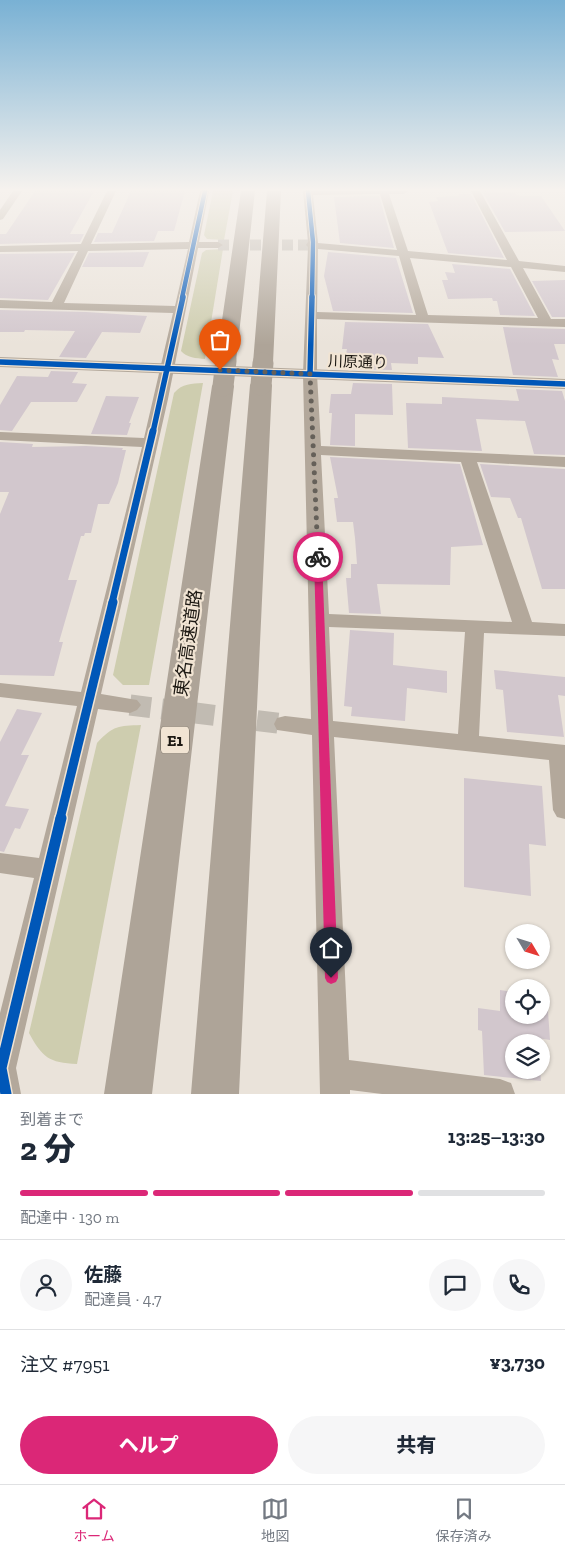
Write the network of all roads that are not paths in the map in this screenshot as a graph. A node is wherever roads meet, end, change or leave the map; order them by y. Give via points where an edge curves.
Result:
1 (87, 242) edge
2 (194, 242) edge
3 (241, 242) edge
4 (271, 242) edge
5 (313, 242) edge
6 (399, 242) edge
7 (504, 242) edge
8 (193, 245) junction
9 (218, 245) tunnel mouth
10 (311, 245) junction
11 (85, 247) junction
12 (0, 249) edge
13 (402, 254) junction
14 (516, 264) junction
15 (565, 269) edge
16 (0, 304) edge
17 (56, 306) junction
18 (178, 310) junction
19 (312, 314) junction
20 (423, 318) junction
21 (547, 323) junction
22 (565, 323) edge
23 (0, 362) edge
24 (166, 368) junction
25 (310, 374) junction
26 (565, 384) edge
27 (0, 436) edge
28 (150, 444) junction
29 (312, 450) junction
30 (467, 456) junction
31 (565, 462) edge
32 (320, 620) junction
33 (475, 626) junction
34 (524, 628) junction
35 (565, 630) edge
36 (0, 690) edge
37 (88, 700) junction
38 (130, 705) tunnel mouth
39 (285, 724) tunnel mouth
40 (323, 728) junction
41 (468, 743) junction
42 (562, 753) edge
43 (565, 810) edge
44 (0, 863) edge
45 (48, 870) junction
46 (2, 1077) edge
47 (335, 1083) edge
48 (128, 1094) edge
49 (215, 1094) edge
50 (500, 1094) edge

1 - 11 street
2 - 8 street
3 - 48 highway, 東名高速道路 / E1
4 - 49 highway
5 - 10 street
6 - 13 street
7 - 14 street
8 - 9 street
8 - 11 street
8 - 18 street
10 - 13 street
10 - 19 street
11 - 12 street
11 - 17 street
13 - 14 street
13 - 20 street
14 - 15 street
14 - 21 street
16 - 17 street
17 - 18 street
18 - 24 street
19 - 20 street
19 - 25 street
20 - 21 street
21 - 22 street
23 - 24 street, 川原通り
24 - 25 street, 川原通り
24 - 28 street
25 - 26 street, 川原通り
25 - 29 street
27 - 28 street
28 - 37 street
29 - 30 street
29 - 32 street
30 - 31 street
30 - 34 street
32 - 33 street
32 - 40 street
33 - 34 street
33 - 41 street
34 - 35 street
36 - 37 street
37 - 38 street
37 - 45 street
39 - 40 street
40 - 41 street
40 - 47 street
41 - 42 street
42 - 43 street
44 - 45 street
45 - 46 street
47 - 50 street

